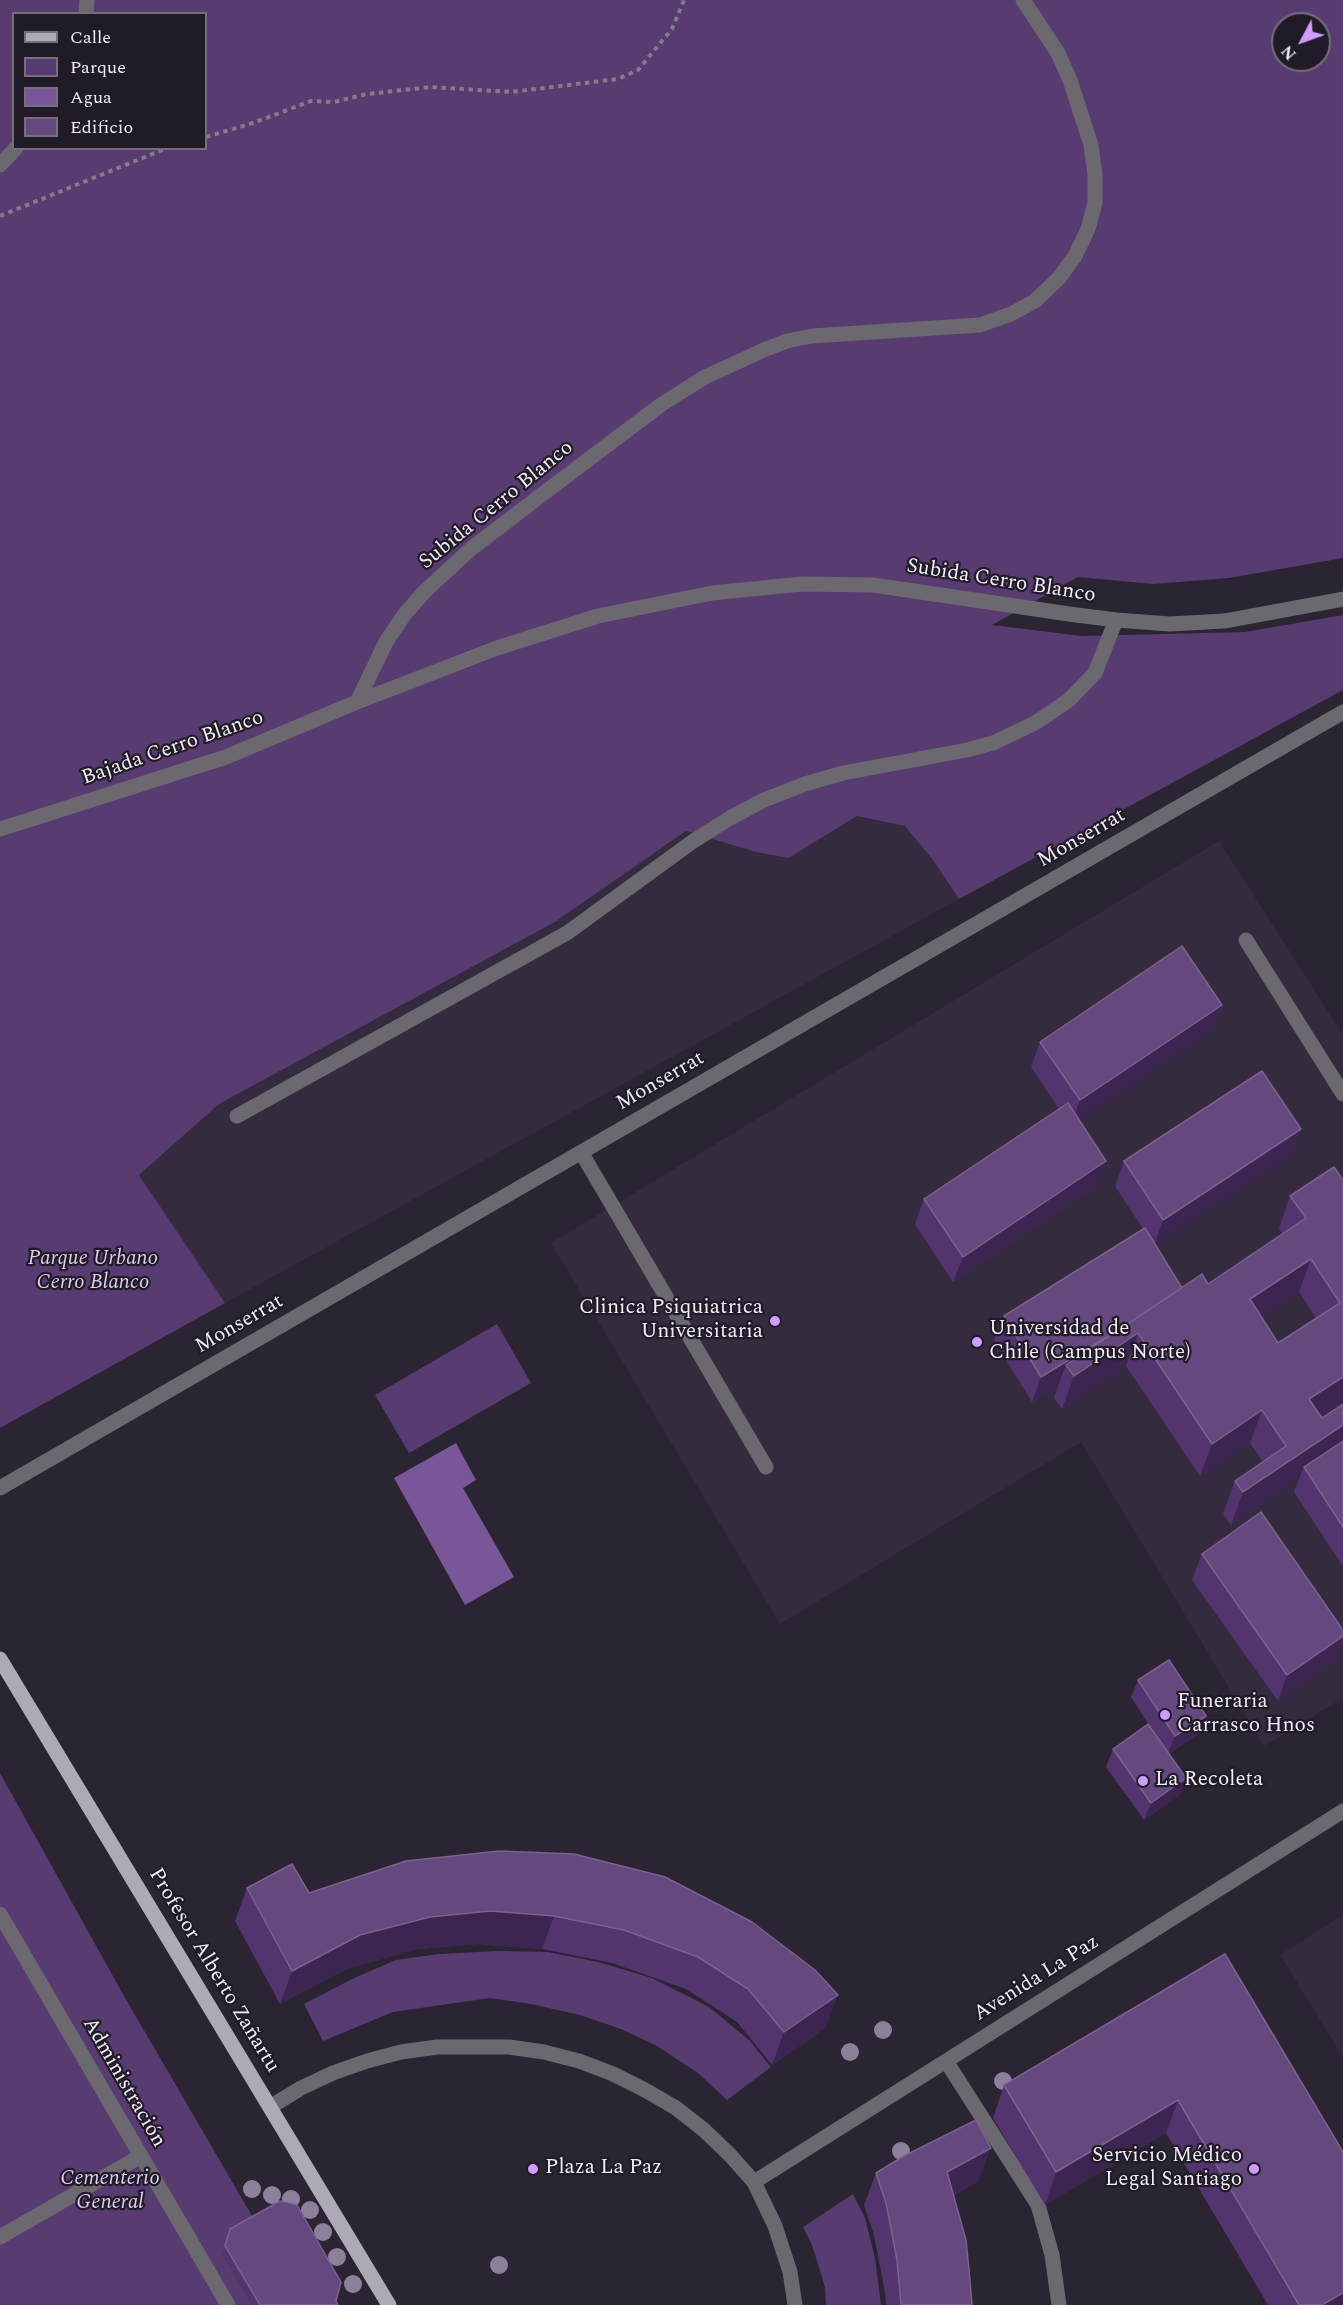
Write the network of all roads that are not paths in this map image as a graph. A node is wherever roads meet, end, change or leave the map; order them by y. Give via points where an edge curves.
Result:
1 (1023, 0) edge
2 (14, 150) edge
3 (0, 165) edge
4 (1343, 599) edge
5 (1116, 620) junction
6 (357, 702) junction
7 (1343, 712) edge
8 (0, 829) edge
9 (1246, 940) dead end
10 (1343, 1094) edge
11 (237, 1116) dead end
12 (581, 1152) junction
13 (766, 1467) dead end
14 (0, 1488) edge
15 (0, 1659) edge
16 (1343, 1811) edge
17 (0, 1914) edge
18 (946, 2061) junction
19 (270, 2107) junction
20 (141, 2156) junction
21 (754, 2182) junction
22 (0, 2237) edge
23 (228, 2305) edge
24 (389, 2305) edge
25 (795, 2305) edge
26 (1059, 2305) edge

1 - 6 street, Subida Cerro Blanco via 1058,53 1082,112 1095,174 1095,203 1088,229 1059,278 1035,301 980,325 812,336 777,345 705,377 662,404 472,548 425,591 386,642
2 - 3 street
4 - 5 street, Subida Cerro Blanco via 1224,621 1170,624
5 - 6 street, Subida Cerro Blanco via 873,585 802,584 739,589 598,616 497,648
5 - 11 street via 1095,673 1070,700 1035,723 993,743 843,773 764,800 693,842 567,933
6 - 8 street, Bajada Cerro Blanco via 226,757
7 - 12 street, Monserrat
9 - 10 street
12 - 13 street
12 - 14 street, Monserrat
15 - 19 main road, Profesor Alberto Zañartu
16 - 18 street, Avenida La Paz
17 - 20 street, Administración
18 - 21 street, Avenida La Paz
18 - 26 street via 1038,2205 1052,2255
19 - 21 street via 333,2073 401,2052 473,2045 532,2050 613,2074 676,2108 704,2130
19 - 24 main road, Profesor Alberto Zañartu
20 - 22 street
20 - 23 street, Administración
21 - 25 street via 775,2226 790,2272

